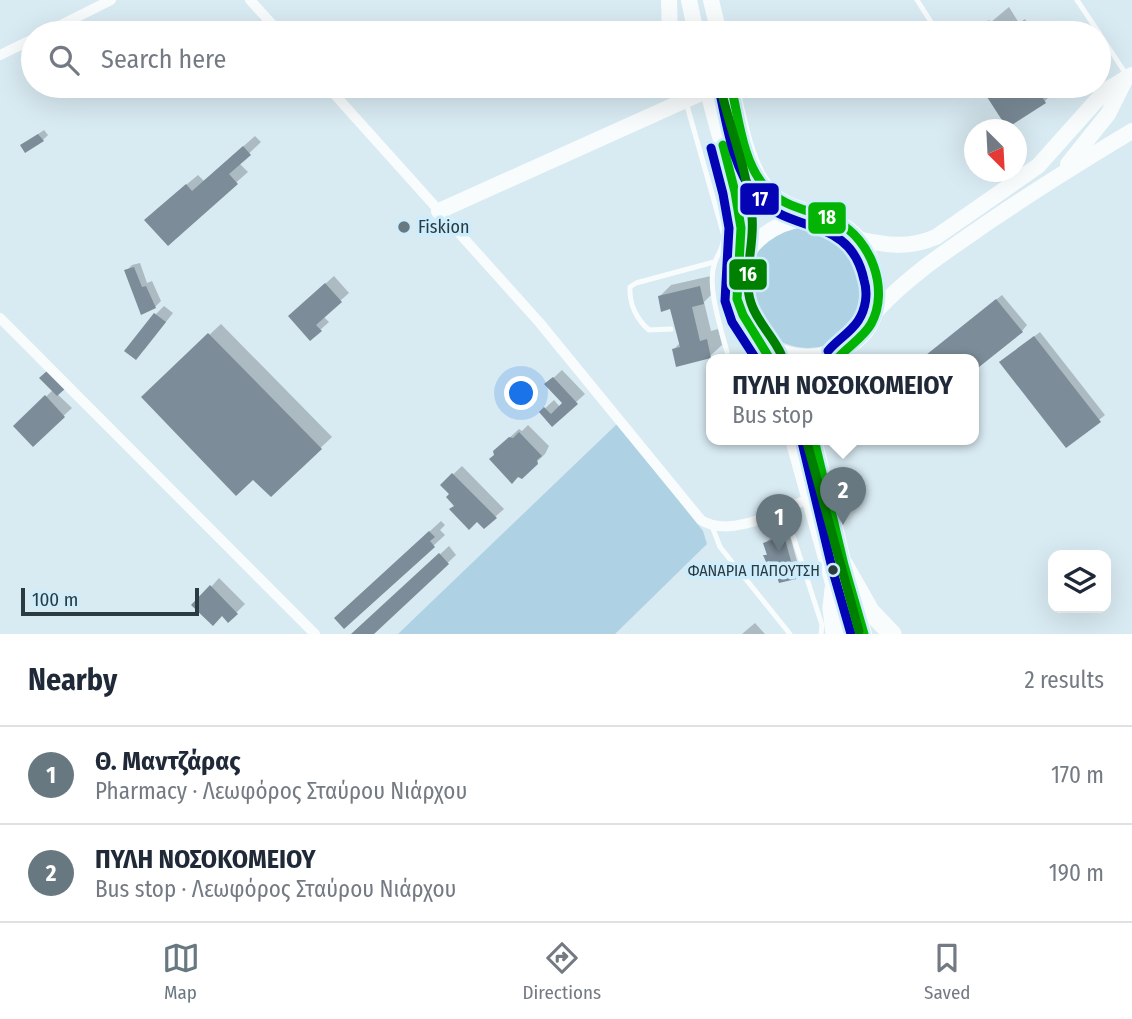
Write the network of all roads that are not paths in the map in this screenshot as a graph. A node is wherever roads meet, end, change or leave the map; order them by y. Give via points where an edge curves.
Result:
1 (111, 0) edge
2 (250, 0) edge
3 (669, 0) edge
4 (690, 0) edge
5 (711, 0) edge
6 (917, 0) edge
7 (1077, 0) edge
8 (69, 21) edge
9 (269, 21) edge
10 (670, 21) edge
11 (694, 21) edge
12 (716, 21) edge
13 (930, 21) edge
14 (1091, 21) edge
15 (21, 45) edge
16 (1111, 51) edge
17 (0, 55) edge
18 (1130, 79) edge
19 (1111, 88) edge
20 (338, 98) edge
21 (671, 98) edge
22 (685, 98) edge
23 (710, 98) edge
24 (734, 98) edge
25 (1098, 98) edge
26 (1132, 131) edge
27 (1061, 173) junction
28 (439, 211) junction
29 (824, 218) junction
30 (857, 239) junction
31 (715, 262) junction
32 (739, 262) junction
33 (876, 311) junction
34 (0, 318) edge
35 (671, 329) dead end
36 (767, 351) edge
37 (727, 352) dead end
38 (784, 354) edge
39 (841, 354) edge
40 (794, 445) edge
41 (815, 445) edge
42 (808, 499) junction
43 (784, 508) junction
44 (712, 525) junction
45 (845, 565) junction
46 (834, 589) junction
47 (315, 634) edge
48 (790, 634) edge
49 (821, 634) edge
50 (835, 634) edge
51 (847, 634) edge
52 (864, 634) edge
53 (892, 634) edge

1 - 8 street
2 - 9 street
3 - 10 main road
4 - 11 main road
5 - 12 main road
6 - 13 lane
7 - 14 lane
15 - 17 street
16 - 18 lane
18 - 19 main road
18 - 27 main road
20 - 28 street
21 - 28 main road
22 - 31 lane via 724,236
23 - 32 main road via 737,198
24 - 29 main road via 749,155 762,183 789,206
25 - 30 main road via 1038,166 936,237 901,246
26 - 27 main road
27 - 33 main road via 924,265
28 - 44 street via 563,349 691,509
29 - 30 main road via 839,223
29 - 32 main road via 773,227
30 - 33 main road via 873,264
31 - 35 lane via 630,287 639,322 649,330
31 - 37 lane via 712,288
32 - 36 main road via 739,306
33 - 39 main road via 870,326
34 - 47 street
36 - 38 main road
40 - 42 main road
41 - 45 main road
42 - 43 street
42 - 46 main road
43 - 44 street via 736,526
43 - 49 lane
44 - 48 lane via 720,547
45 - 52 main road
45 - 53 highway via 870,611
46 - 50 highway
46 - 51 main road

